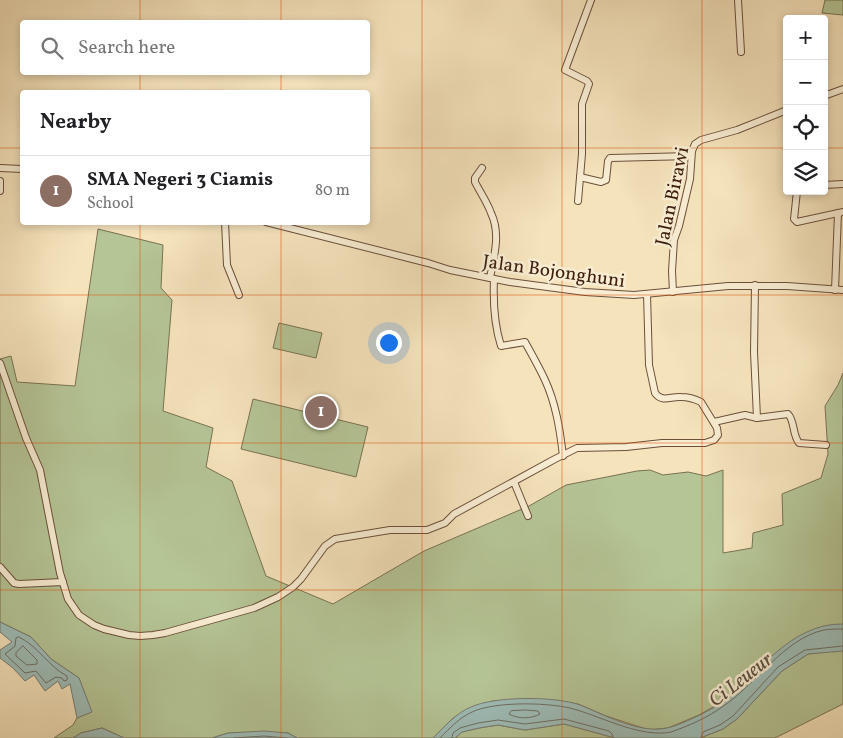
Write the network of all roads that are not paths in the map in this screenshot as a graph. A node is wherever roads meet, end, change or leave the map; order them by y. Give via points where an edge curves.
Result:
1 (591, 0) edge
2 (738, 0) edge
3 (741, 52) dead end
4 (843, 89) edge
5 (828, 95) edge
6 (783, 112) edge
7 (691, 156) junction
8 (0, 168) edge
9 (482, 168) dead end
10 (20, 169) edge
11 (580, 178) junction
12 (0, 180) edge
13 (843, 184) edge
14 (828, 185) edge
15 (0, 191) edge
16 (797, 195) edge
17 (578, 201) dead end
18 (840, 213) edge
19 (225, 225) edge
20 (278, 225) edge
21 (492, 278) junction
22 (755, 286) junction
23 (835, 290) junction
24 (843, 290) edge
25 (672, 292) junction
26 (647, 294) junction
27 (239, 295) dead end
28 (0, 363) edge
29 (757, 418) junction
30 (714, 422) junction
31 (826, 445) dead end
32 (563, 456) junction
33 (514, 482) junction
34 (528, 516) dead end
35 (0, 567) edge
36 (63, 582) junction

1 - 11 street via 565,70 589,84 582,104
2 - 3 street
4 - 5 street
6 - 7 street, Jalan Birawi via 737,130 700,140
7 - 11 street via 610,158 606,180
7 - 25 street, Jalan Birawi via 690,179 674,240
8 - 10 street
9 - 21 street via 475,182 496,228
11 - 17 street
12 - 15 street
13 - 14 street
16 - 18 street via 796,222
18 - 23 street
19 - 27 street via 227,266
20 - 21 street, Jalan Bojonghuni
21 - 26 street, Jalan Bojonghuni via 564,290
21 - 32 street via 496,331 501,346 525,342 553,405
22 - 23 street, Jalan Bojonghuni
22 - 25 street, Jalan Bojonghuni
22 - 29 street
23 - 24 street, Jalan Bojonghuni
25 - 26 street, Jalan Bojonghuni
26 - 30 street via 649,365 655,393 664,399 682,397 701,402
28 - 36 street via 40,470
29 - 30 street via 745,415
29 - 31 street via 788,414 799,443
30 - 32 street via 717,437 705,443 577,448
32 - 33 street
33 - 34 street
33 - 36 street via 428,530 390,530 335,539 325,546 301,579 278,597 254,608 165,633 129,635 94,625 73,608
35 - 36 street via 14,583

